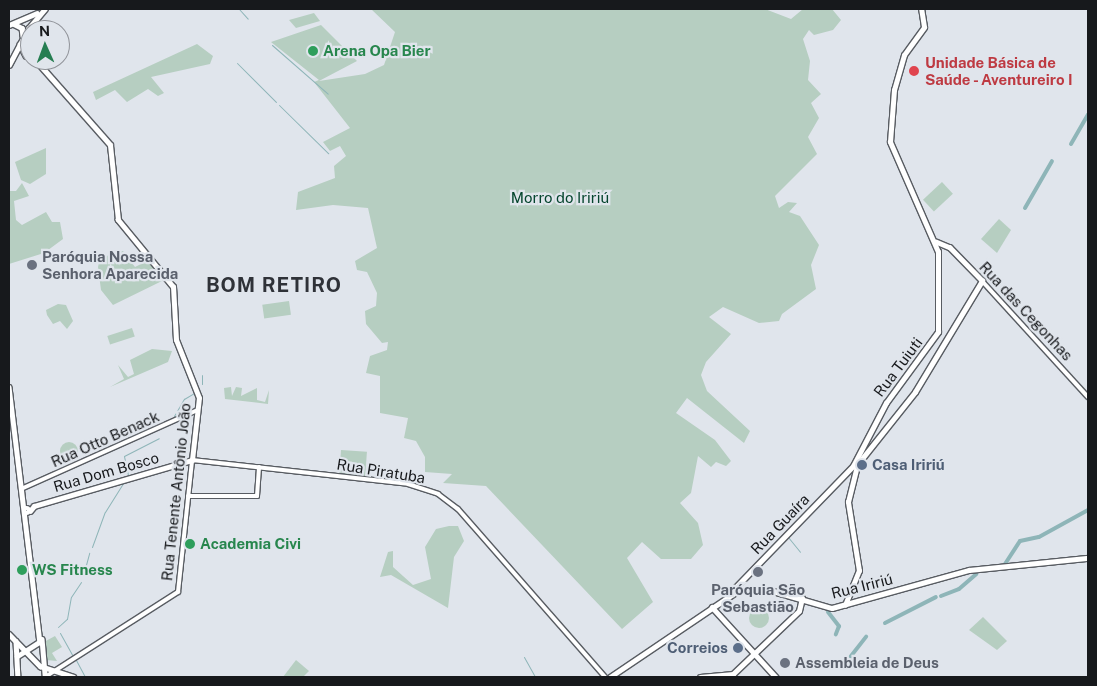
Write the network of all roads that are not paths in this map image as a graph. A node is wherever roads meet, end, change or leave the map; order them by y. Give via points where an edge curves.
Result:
1 (45, 9) edge
2 (921, 9) edge
3 (40, 10) edge
4 (36, 20) edge
5 (11, 24) edge
6 (20, 42) edge
7 (16, 51) junction
8 (20, 53) edge
9 (9, 65) edge
10 (45, 70) edge
11 (935, 241) junction
12 (944, 246) junction
13 (938, 252) junction
14 (982, 281) junction
15 (932, 345) junction
16 (928, 351) junction
17 (939, 353) junction
18 (9, 387) edge
19 (1088, 397) edge
20 (198, 410) junction
21 (864, 445) junction
22 (869, 450) junction
23 (192, 460) junction
24 (260, 467) junction
25 (848, 471) junction
26 (854, 474) junction
27 (21, 489) junction
28 (188, 496) junction
29 (27, 512) junction
30 (1088, 558) edge
31 (730, 593) junction
32 (850, 596) junction
33 (802, 598) junction
34 (853, 603) junction
35 (845, 605) junction
36 (819, 606) junction
37 (712, 607) junction
38 (799, 611) junction
39 (9, 634) edge
40 (16, 641) junction
41 (39, 643) junction
42 (41, 648) junction
43 (25, 652) junction
44 (755, 654) junction
45 (17, 657) junction
46 (62, 665) junction
47 (44, 668) junction
48 (54, 670) junction
49 (61, 672) junction
50 (18, 677) edge
51 (45, 677) edge
52 (73, 677) edge
53 (605, 677) edge
54 (610, 677) edge
55 (700, 677) edge
56 (776, 677) edge

1 - 4 main road
2 - 11 main road, Rua Tuiuti via 924,27 904,55 896,82 890,142
3 - 5 main road
6 - 7 main road
7 - 8 main road
7 - 9 main road
10 - 20 main road, Rua Tenente Antônio João via 110,145 118,220 173,288 175,334 199,392
11 - 12 main road
11 - 13 main road, Rua Tuiuti
12 - 13 main road
12 - 14 main road, Rua das Cegonhas
13 - 15 main road, Rua Tuiuti via 941,318
14 - 17 main road
14 - 19 main road, Rua das Cegonhas
15 - 16 main road, Rua Tuiuti
15 - 17 main road
16 - 17 main road
16 - 21 main road, Rua Tuiuti via 886,404
17 - 22 main road
18 - 27 main road
20 - 23 main road, Rua Tenente Antônio João
20 - 27 main road, Rua Otto Benack
21 - 22 main road
21 - 25 main road, Rua Tuiuti
22 - 26 main road
23 - 24 main road, Rua Piratuba
23 - 28 main road, Rua Tenente Antônio João
23 - 29 main road, Rua Dom Bosco via 34,506
24 - 28 main road via 257,496
24 - 53 main road, Rua Piratuba via 408,484 442,496
25 - 26 main road
25 - 31 main road, Rua Guaíra
26 - 32 main road via 848,502 859,568
27 - 29 main road
28 - 46 main road, Rua Tenente Antônio João via 178,592
29 - 41 main road
29 - 42 main road
30 - 34 main road, Rua Iririú via 969,570
31 - 33 main road, Rua Iririú via 758,588
31 - 37 main road, Rua Iririú
32 - 34 main road
32 - 35 main road
33 - 36 main road, Rua Iririú
33 - 38 main road
34 - 35 main road, Rua Iririú
35 - 36 main road, Rua Iririú
36 - 38 main road
37 - 44 main road
37 - 54 main road, Rua Iririú
38 - 44 main road
39 - 40 main road
40 - 43 main road
40 - 45 main road
41 - 42 main road
41 - 43 main road
42 - 47 main road
43 - 45 main road
43 - 47 main road
44 - 55 main road via 732,676
44 - 56 main road
45 - 50 main road
46 - 48 main road
46 - 49 main road
47 - 48 main road
47 - 51 main road
48 - 49 main road
48 - 51 main road
49 - 52 main road

